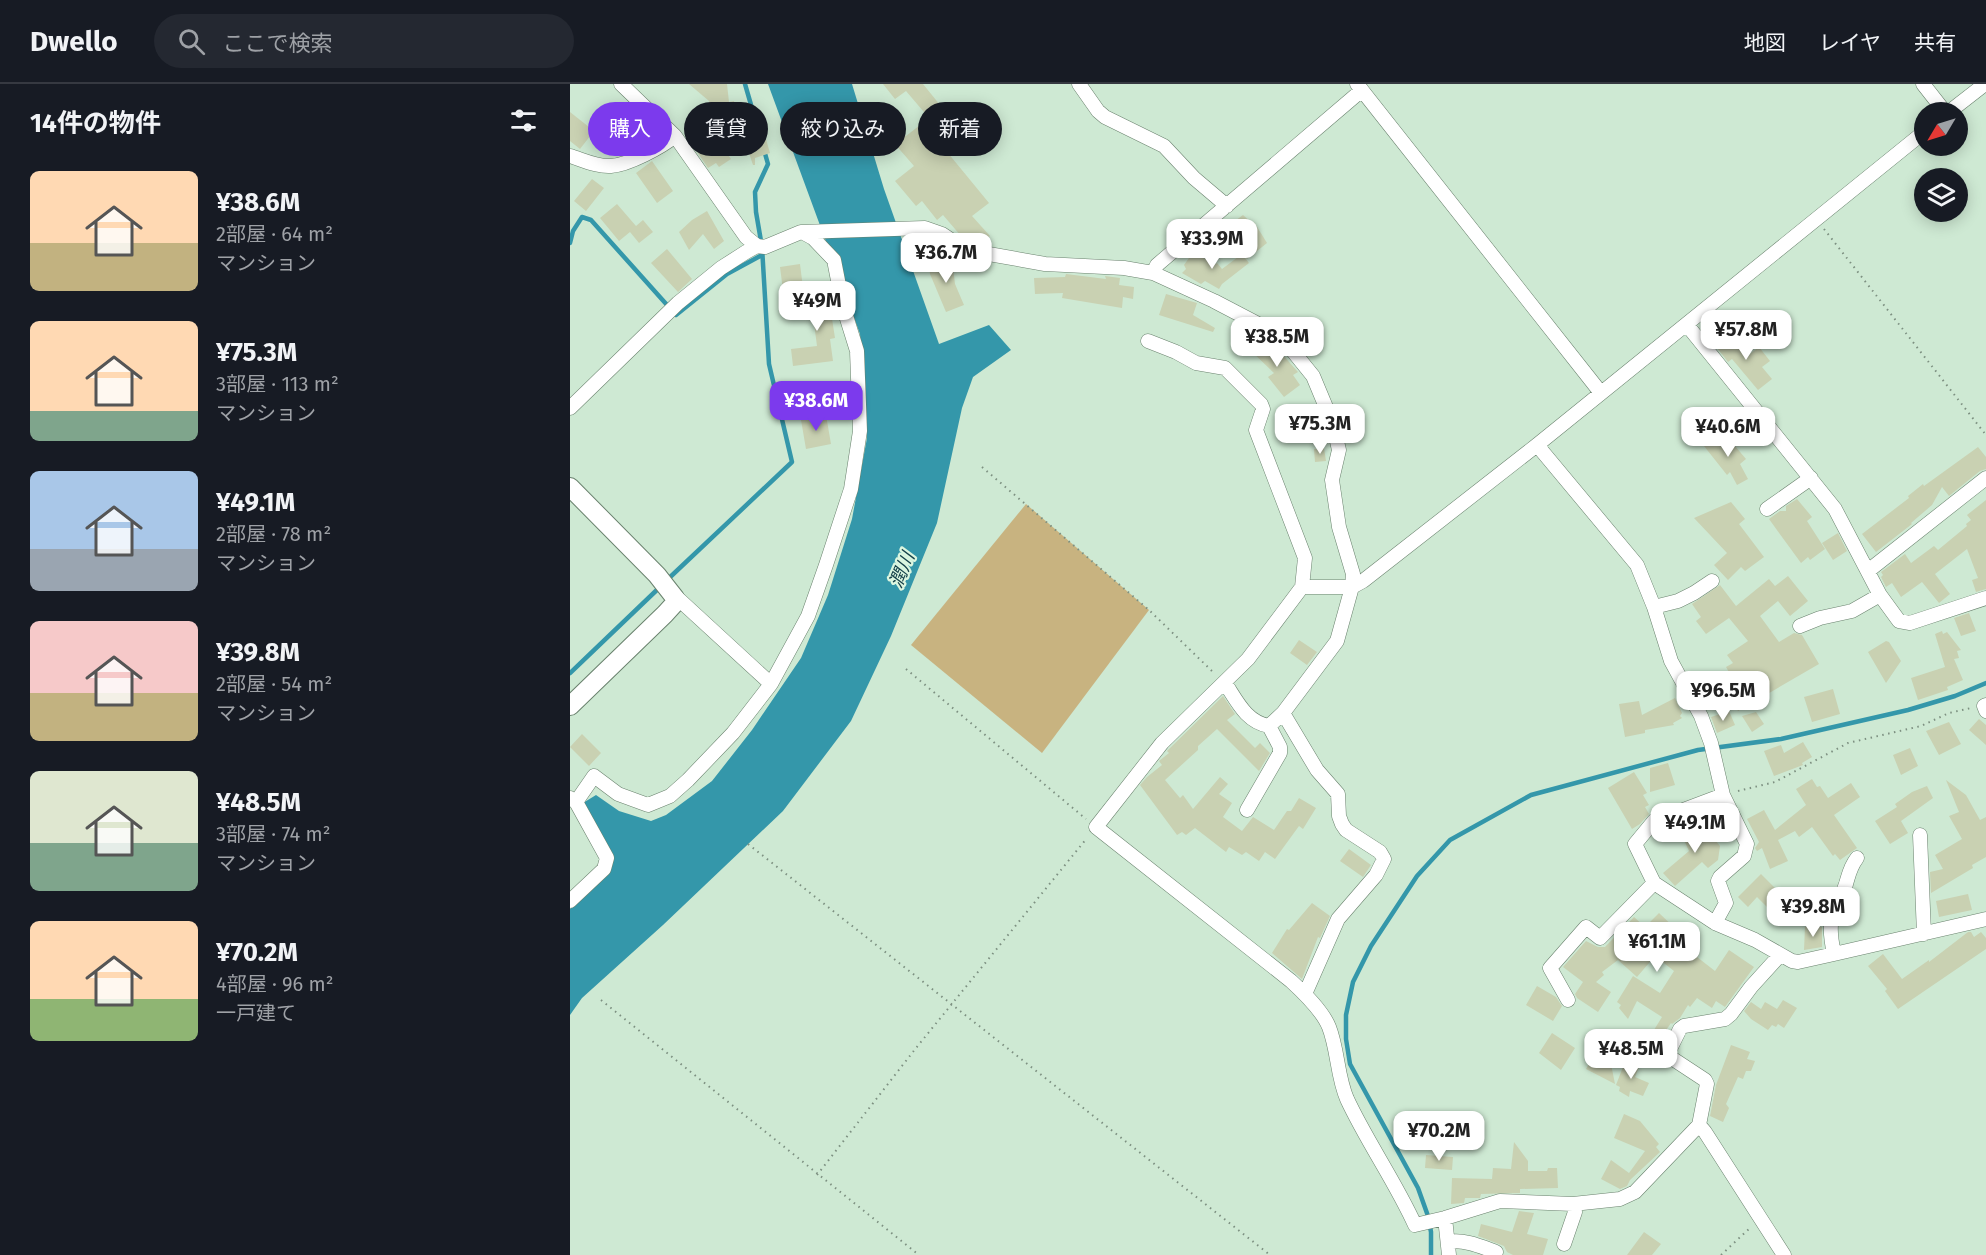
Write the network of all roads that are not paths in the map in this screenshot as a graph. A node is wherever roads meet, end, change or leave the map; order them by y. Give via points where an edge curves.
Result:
1 (621, 84) edge
2 (1079, 84) edge
3 (1923, 84) edge
4 (1359, 87) edge
5 (1984, 89) edge
6 (1938, 102) edge
7 (1963, 102) edge
8 (675, 136) junction
9 (1914, 140) edge
10 (570, 156) edge
11 (1227, 206) junction
12 (801, 232) junction
13 (757, 246) junction
14 (1153, 273) junction
15 (1687, 325) junction
16 (1148, 341) dead end
17 (1601, 393) junction
18 (570, 408) edge
19 (1537, 445) junction
20 (1811, 477) junction
21 (1986, 478) edge
22 (570, 487) edge
23 (1767, 509) dead end
24 (1868, 571) junction
25 (1712, 580) dead end
26 (1302, 587) junction
27 (1352, 587) junction
28 (671, 592) junction
29 (1880, 595) junction
30 (1986, 598) edge
31 (1654, 607) junction
32 (1800, 626) dead end
33 (1225, 683) junction
34 (771, 684) junction
35 (570, 706) edge
36 (1283, 713) junction
37 (1269, 726) junction
38 (1723, 795) junction
39 (573, 800) edge
40 (1247, 810) dead end
41 (1920, 835) dead end
42 (1857, 858) dead end
43 (1654, 884) junction
44 (570, 901) edge
45 (1986, 919) edge
46 (1715, 923) junction
47 (1924, 934) junction
48 (1834, 954) junction
49 (1780, 955) junction
50 (1305, 994) junction
51 (1568, 1000) dead end
52 (1642, 1046) dead end
53 (1667, 1055) junction
54 (1699, 1125) junction
55 (1573, 1204) junction
56 (1442, 1219) junction
57 (1564, 1244) dead end
58 (1449, 1248) edge
59 (1496, 1252) dead end
60 (1784, 1255) edge

1 - 8 street
2 - 11 street via 1105,117 1164,146
3 - 6 street
4 - 11 street
4 - 17 street
5 - 7 street
8 - 10 street via 632,160 611,166
8 - 13 street via 746,237
9 - 15 street
11 - 14 street via 1157,265
12 - 13 street via 765,247
12 - 14 street via 926,228 966,250 1046,264
12 - 34 street via 813,238 834,260 857,351 860,431 851,489 826,565 808,616
13 - 18 street via 721,268 678,303
14 - 27 street via 1258,324 1292,350 1313,376 1339,450 1332,480 1339,527 1353,574
15 - 17 street
15 - 20 street
16 - 26 street via 1196,363 1225,368 1262,404 1256,430 1305,558
17 - 19 street
19 - 27 street
19 - 31 street via 1637,564
20 - 23 street
20 - 24 street via 1835,509
21 - 24 street
22 - 28 street
24 - 29 street
25 - 31 street via 1678,601
26 - 27 street
26 - 33 street via 1263,641
27 - 36 street via 1337,641
28 - 34 street
28 - 35 street via 675,598 671,608
29 - 30 street via 1904,623
29 - 32 street via 1852,611
31 - 38 street via 1671,661 1711,743
33 - 37 street via 1243,711
33 - 50 street via 1162,743 1096,827
34 - 39 street via 733,734 670,796 648,805 618,794 594,776
36 - 37 street
36 - 50 street via 1317,770 1338,794 1339,816 1346,830 1380,852 1384,860 1338,919
37 - 40 street via 1280,753
38 - 43 street via 1654,821 1635,844
38 - 46 street via 1747,850 1718,881 1726,903
39 - 44 street via 607,858 604,869
41 - 47 street
42 - 48 street via 1830,921
43 - 46 street
43 - 51 street via 1600,938 1586,927 1550,968
45 - 47 street
46 - 49 street
47 - 48 street
48 - 49 street via 1798,962
49 - 53 street via 1731,1014 1725,1019 1684,1026
50 - 56 street via 1329,1027 1347,1098 1415,1225
52 - 53 street
53 - 54 street via 1707,1084
54 - 55 street via 1635,1192 1620,1199
54 - 60 street
55 - 56 street via 1500,1201
55 - 57 street via 1573,1220
56 - 58 street
58 - 59 street via 1455,1241

